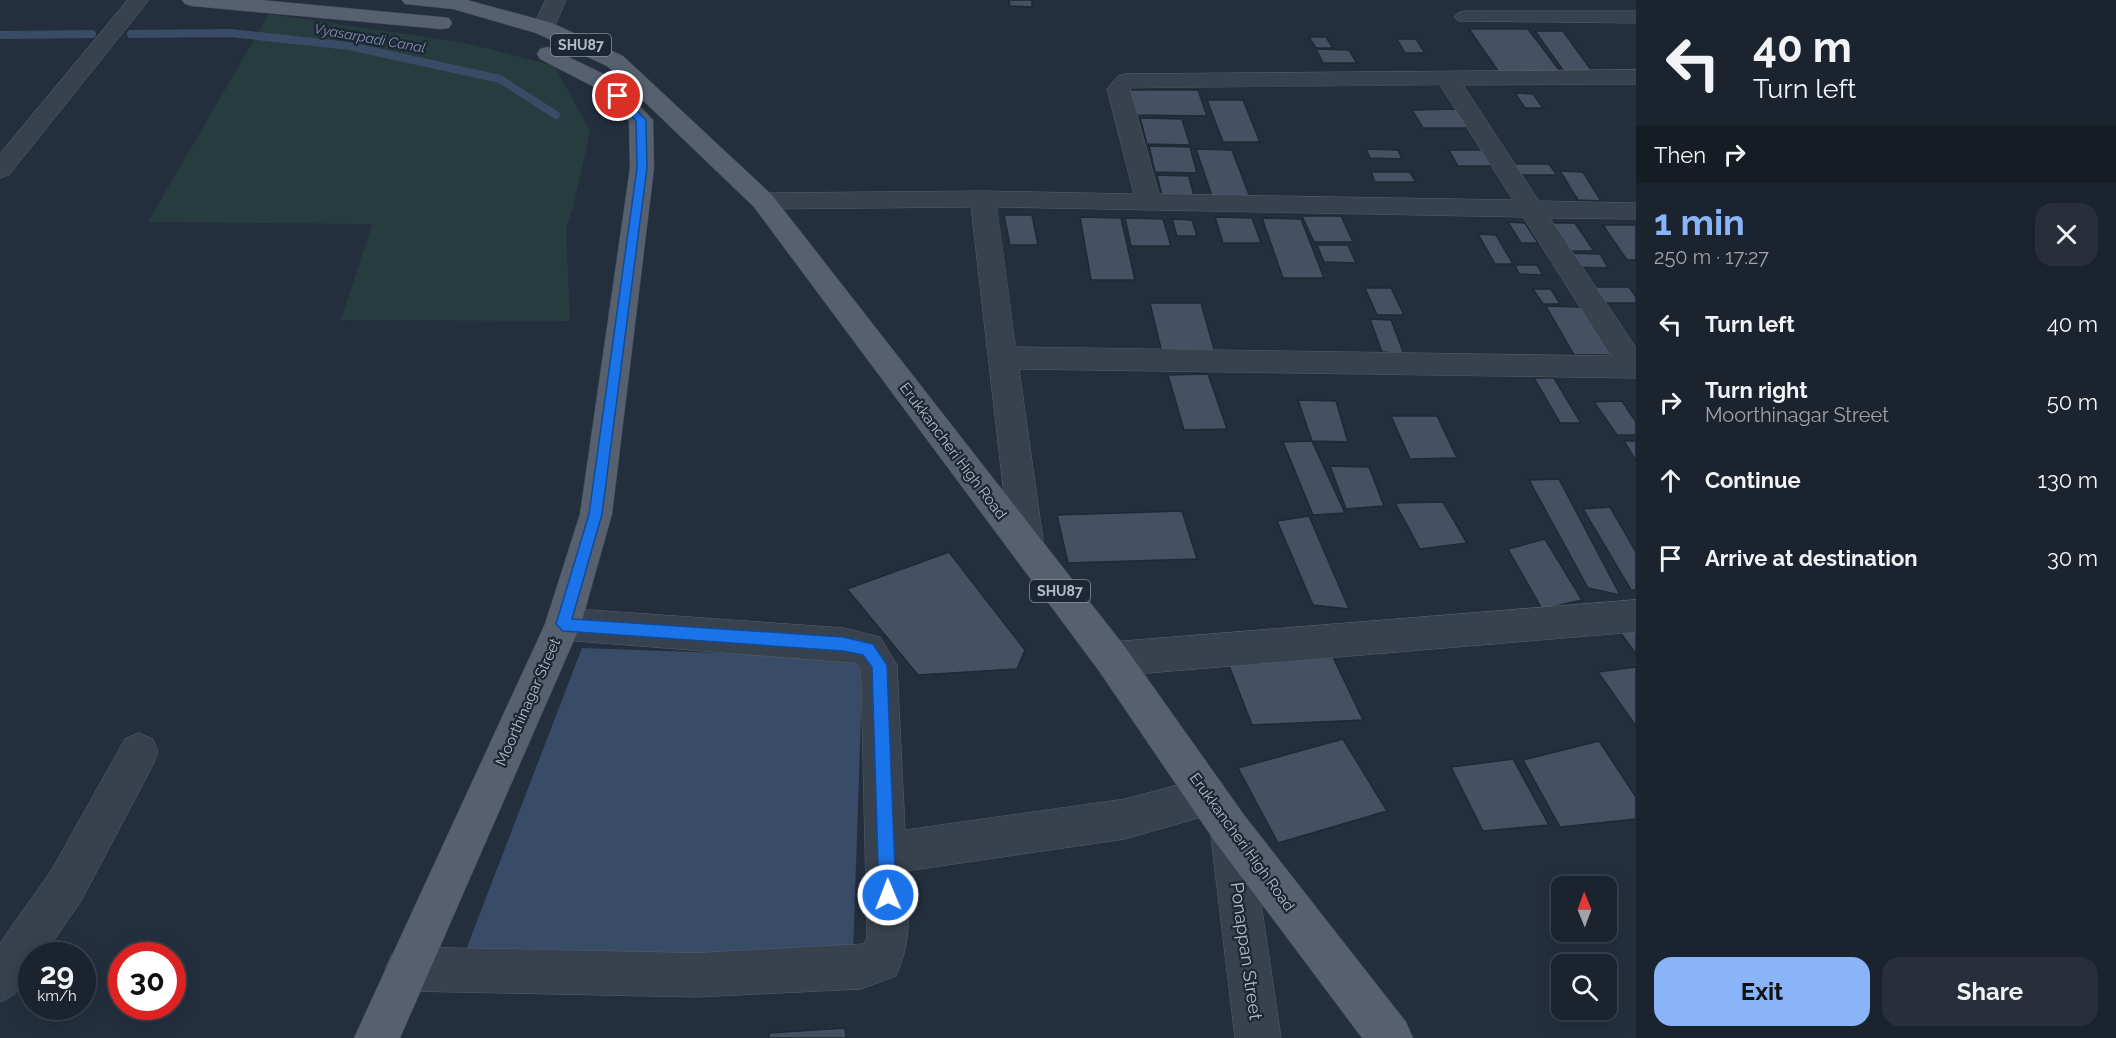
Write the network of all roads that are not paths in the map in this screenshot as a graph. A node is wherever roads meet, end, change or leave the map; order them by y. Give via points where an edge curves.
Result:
1 (139, 0) edge
2 (192, 0) edge
3 (412, 0) edge
4 (555, 0) edge
5 (455, 2) edge
6 (1465, 17) dead end
7 (1636, 17) edge
8 (544, 28) junction
9 (508, 40) dead end
10 (529, 47) dead end
11 (1636, 77) edge
12 (1447, 78) junction
13 (0, 170) edge
14 (983, 199) junction
15 (763, 201) junction
16 (1149, 203) junction
17 (1530, 209) junction
18 (1636, 211) edge
19 (1004, 358) junction
20 (1634, 367) edge
21 (1027, 547) junction
22 (1636, 616) edge
23 (563, 624) junction
24 (1112, 659) junction
25 (139, 752) dead end
26 (1219, 813) junction
27 (887, 853) junction
28 (407, 969) junction
29 (0, 980) edge
30 (377, 1038) edge
31 (1258, 1038) edge
32 (1390, 1038) edge

1 - 13 street
2 - 9 main road via 432,21
3 - 5 main road, Erukkancheri High Road / SHU87
4 - 8 street
5 - 8 main road, Erukkancheri High Road / SHU87
6 - 7 street
8 - 15 main road, Erukkancheri High Road / SHU87 via 615,61
10 - 23 main road, Moorthinagar Street / SHU87 via 561,58 606,84 641,120 642,168 596,514
11 - 12 street
12 - 16 street via 1126,81 1118,89
12 - 17 street
14 - 15 street
14 - 16 street
14 - 19 street
15 - 21 main road, Erukkancheri High Road / SHU87
16 - 17 street
17 - 18 street
17 - 20 street
19 - 20 street
19 - 21 street
21 - 24 main road, Erukkancheri High Road / SHU87
22 - 24 street
23 - 27 street via 843,644 867,649 879,665
23 - 28 main road, Moorthinagar Street / SHU87
24 - 26 main road, Erukkancheri High Road / SHU87
25 - 29 street via 66,886
26 - 27 street via 1125,819
26 - 31 street, Ponappan Street
26 - 32 main road, Erukkancheri High Road / SHU87
27 - 28 street via 888,937 881,961 861,967 696,975
28 - 30 main road, Moorthinagar Street / SHU87

